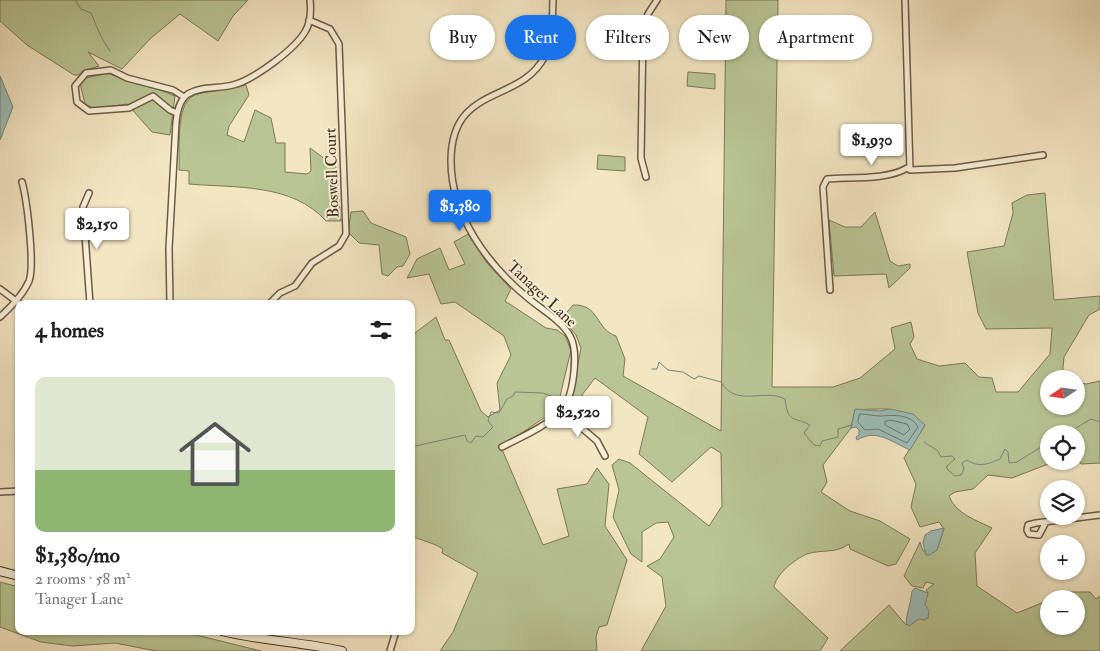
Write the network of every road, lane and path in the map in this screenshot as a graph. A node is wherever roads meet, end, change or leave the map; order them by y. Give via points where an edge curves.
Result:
1 (310, 0) edge
2 (553, 0) edge
3 (657, 0) edge
4 (905, 0) edge
5 (309, 20) junction
6 (184, 97) junction
7 (177, 113) junction
8 (1043, 155) dead end
9 (910, 170) junction
10 (646, 177) dead end
11 (22, 182) dead end
12 (90, 193) dead end
13 (0, 289) edge
14 (830, 290) dead end
15 (15, 300) edge
16 (19, 300) edge
17 (90, 300) edge
18 (170, 300) edge
19 (273, 300) edge
20 (15, 305) edge
21 (0, 318) edge
22 (562, 411) junction
23 (502, 448) dead end
24 (606, 456) dead end
25 (15, 491) edge
26 (0, 492) edge
27 (1100, 515) edge
28 (1085, 517) edge
29 (0, 571) edge
30 (15, 575) edge
31 (241, 635) edge
32 (395, 635) edge
33 (342, 651) edge
34 (390, 651) edge

1 - 5 street
2 - 22 street, Tanager Lane via 552,36 545,57 527,78 489,95 471,108 456,130 451,162 460,204 483,252 516,288 571,337 575,361
3 - 10 street via 643,31 640,158
4 - 9 street
5 - 6 street via 306,30 293,46 247,79 225,87 196,90
5 - 19 street, Boswell Court via 330,29 339,44 346,234 339,246 312,263 295,286
6 - 7 street
6 - 7 street via 173,90 127,78 111,70 86,73 75,86 77,102 89,112 129,108 152,96
7 - 18 street via 169,248
8 - 9 street via 955,168
9 - 14 street via 827,180 823,187
11 - 16 street via 26,195 30,275
12 - 17 street via 83,207
13 - 15 street
20 - 21 street
22 - 23 street
22 - 24 street via 597,441
25 - 26 street
27 - 28 street
29 - 30 main road
31 - 33 main road
32 - 34 street

